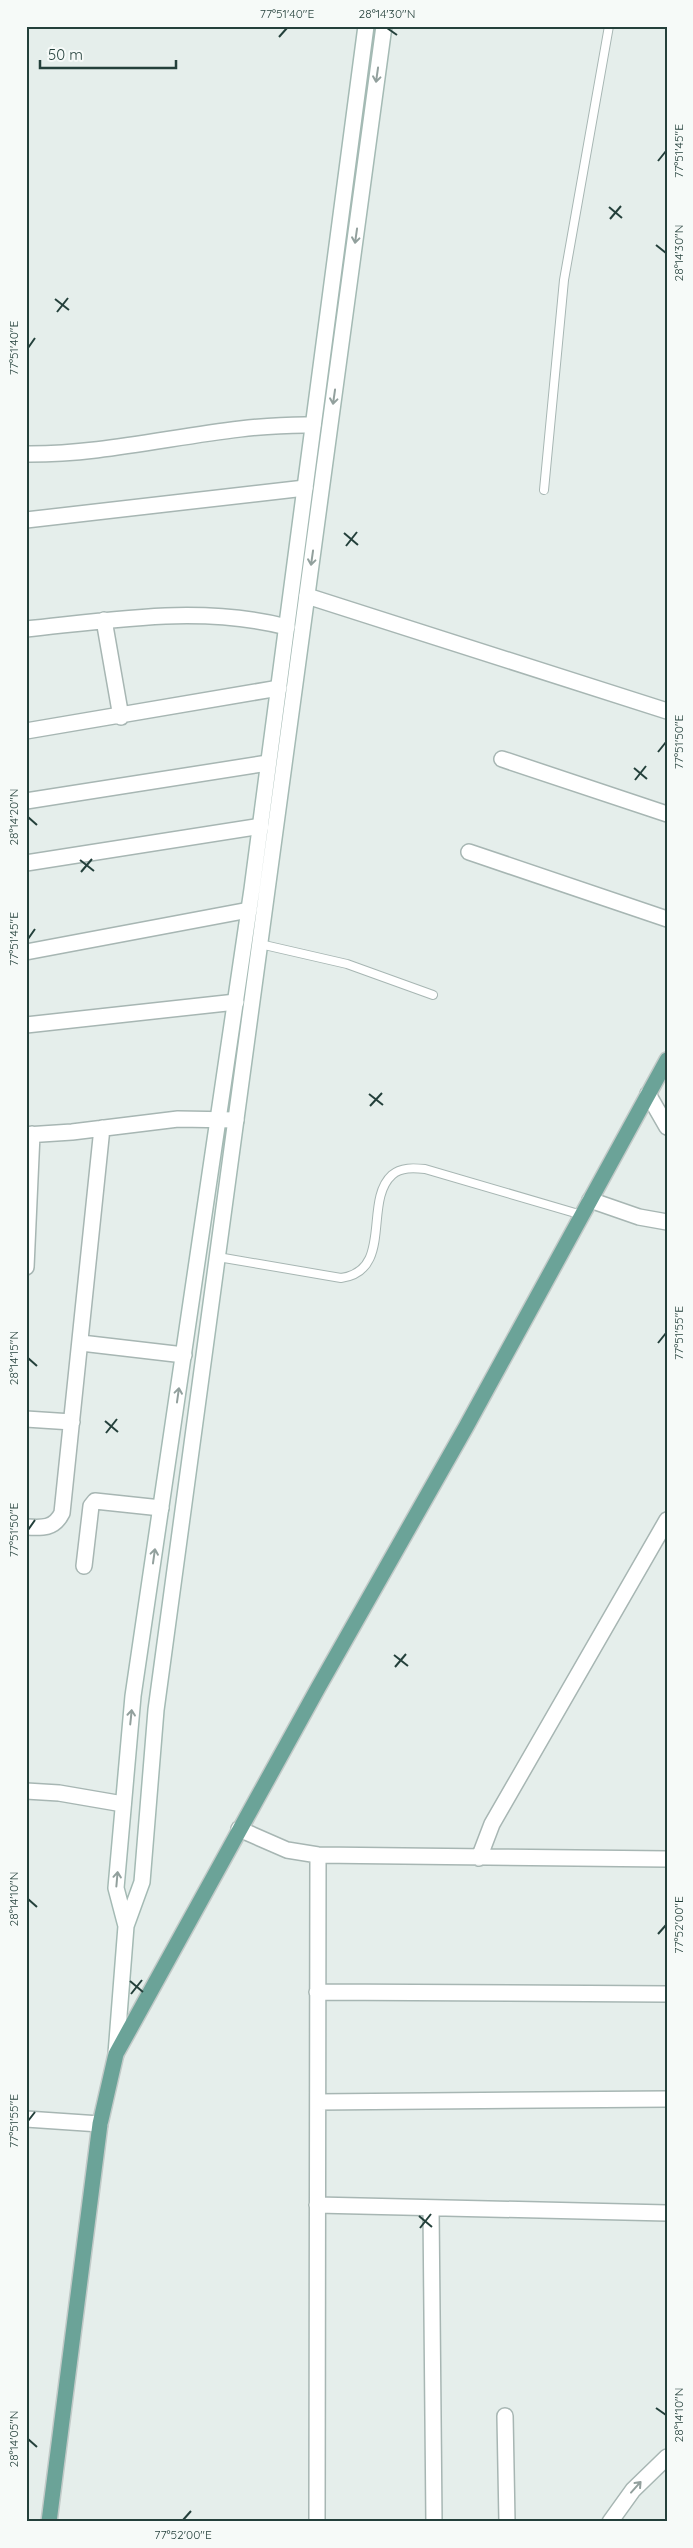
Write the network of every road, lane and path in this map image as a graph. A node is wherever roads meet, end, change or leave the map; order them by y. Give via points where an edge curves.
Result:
1 (366, 26) edge
2 (384, 26) edge
3 (608, 26) edge
4 (313, 425) junction
5 (26, 454) edge
6 (305, 488) junction
7 (544, 490) dead end
8 (26, 520) edge
9 (307, 596) junction
10 (104, 620) junction
11 (287, 626) junction
12 (26, 629) edge
13 (279, 688) junction
14 (667, 710) edge
15 (121, 716) junction
16 (26, 731) edge
17 (502, 759) dead end
18 (268, 763) junction
19 (26, 801) edge
20 (667, 814) edge
21 (261, 826) junction
22 (470, 852) dead end
23 (26, 863) edge
24 (249, 910) junction
25 (667, 919) edge
26 (260, 944) junction
27 (26, 952) edge
28 (433, 995) dead end
29 (236, 1002) junction
30 (26, 1025) edge
31 (667, 1060) edge
32 (648, 1094) junction
33 (219, 1120) junction
34 (236, 1120) junction
35 (667, 1127) edge
36 (102, 1128) junction
37 (29, 1134) edge
38 (590, 1200) junction
39 (582, 1215) junction
40 (667, 1222) edge
41 (218, 1257) junction
42 (26, 1267) edge
43 (81, 1343) junction
44 (184, 1355) junction
45 (26, 1419) edge
46 (72, 1422) junction
47 (161, 1508) junction
48 (667, 1520) edge
49 (26, 1527) edge
50 (84, 1566) dead end
51 (26, 1791) edge
52 (123, 1804) junction
53 (239, 1829) junction
54 (318, 1856) junction
55 (479, 1858) junction
56 (667, 1859) edge
57 (126, 1926) junction
58 (318, 1992) junction
59 (667, 1994) edge
60 (116, 2054) junction
61 (667, 2099) edge
62 (318, 2102) junction
63 (26, 2119) edge
64 (100, 2124) junction
65 (317, 2205) junction
66 (431, 2208) junction
67 (667, 2213) edge
68 (506, 2416) dead end
69 (667, 2457) edge
70 (49, 2522) edge
71 (317, 2522) edge
72 (434, 2522) edge
73 (507, 2522) edge
74 (610, 2522) edge

1 - 4 street
2 -> 9 street
3 - 7 lane via 564,280
4 - 5 street via 279,424 131,446
4 - 6 street
6 - 8 street
6 - 11 street
9 - 14 street
9 - 26 street
10 - 11 street via 216,615
10 - 12 street
10 - 15 street
11 - 13 street
13 - 15 street
13 - 18 street
15 - 16 street
17 - 20 street
18 - 19 street
18 - 21 street
21 - 23 street
21 - 24 street
22 - 25 street
24 - 27 street
24 - 29 street
26 - 28 lane via 347,964
26 - 34 street
29 - 30 street
29 - 33 street
31 - 32 main road
32 - 35 street
32 - 38 main road
33 - 34 street
33 - 36 street via 178,1119
33 - 44 street
34 - 41 street
36 - 37 street
36 - 43 street
37 - 42 street
38 - 39 main road
38 - 40 street via 639,1217
39 - 41 lane via 425,1168 406,1168 392,1175 383,1190 372,1252 365,1266 354,1276 341,1278
39 - 53 main road
41 - 57 street via 156,1710 142,1882
43 - 44 street
43 - 46 street
47 -> 44 street
45 - 46 street
46 - 49 street via 62,1514 51,1527
47 - 50 street via 95,1501 91,1506
52 -> 47 street via 133,1696
48 - 55 street via 492,1824
51 - 52 street
57 -> 52 street via 116,1888
53 - 54 street via 287,1850
53 - 60 main road
54 - 55 street
54 - 58 street
55 - 56 street
57 - 60 street
58 - 59 street
58 - 62 street
60 - 64 main road
61 - 62 street
62 - 65 street
63 - 64 street
64 - 70 main road
65 - 66 street
65 - 71 street
66 - 67 street
66 - 72 street
68 - 73 street
74 -> 69 street via 633,2490

